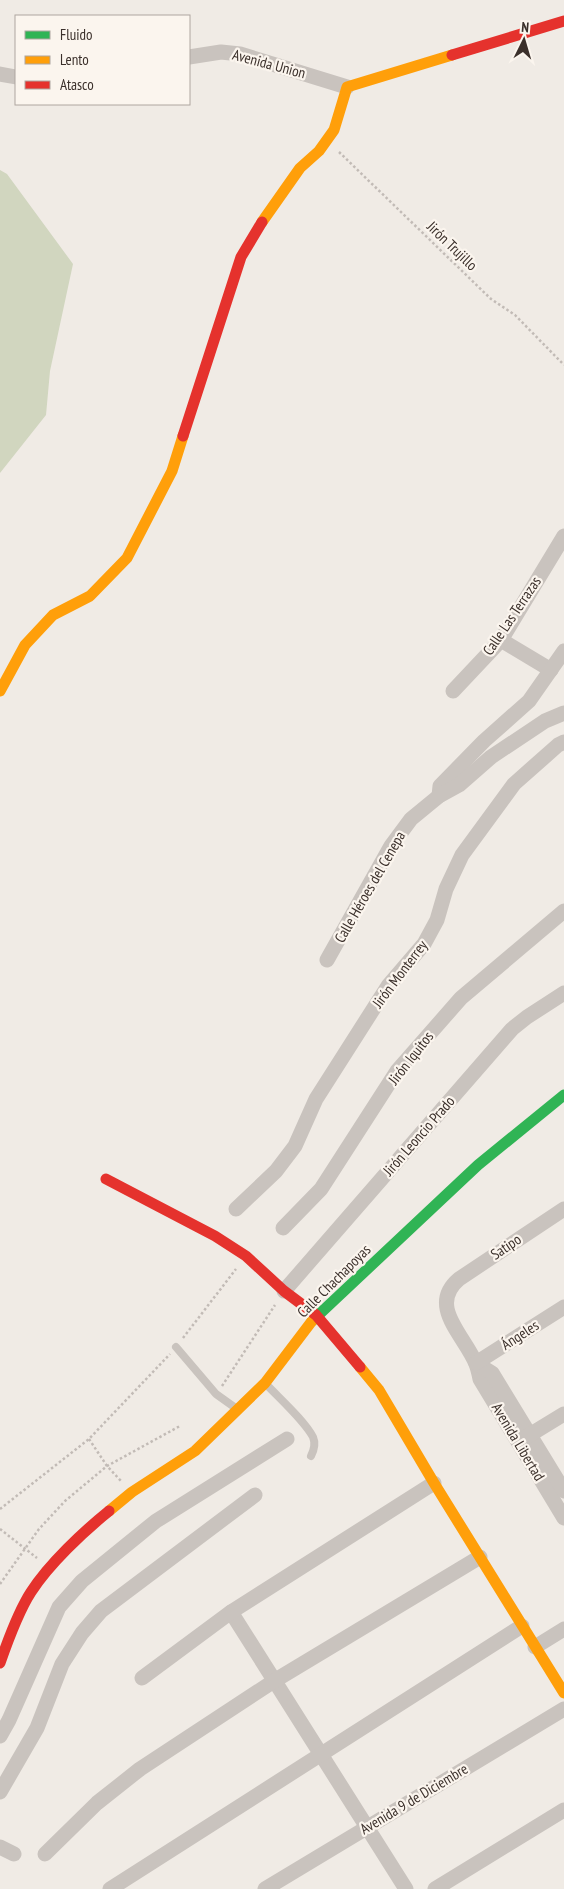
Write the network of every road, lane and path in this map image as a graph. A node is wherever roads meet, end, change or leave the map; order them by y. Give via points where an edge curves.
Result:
1 (564, 21) edge
2 (190, 57) edge
3 (0, 74) edge
4 (15, 77) edge
5 (347, 87) junction
6 (327, 140) junction
7 (564, 365) edge
8 (564, 536) edge
9 (501, 640) junction
10 (564, 651) edge
11 (551, 670) junction
12 (0, 691) edge
13 (453, 691) dead end
14 (564, 713) edge
15 (564, 742) edge
16 (439, 796) junction
17 (564, 911) edge
18 (327, 960) dead end
19 (564, 993) edge
20 (564, 1096) edge
21 (106, 1179) dead end
22 (236, 1209) dead end
23 (564, 1209) edge
24 (283, 1228) dead end
25 (246, 1256) junction
26 (450, 1287) joint
27 (284, 1291) junction
28 (564, 1307) edge
29 (316, 1315) junction
30 (176, 1347) junction
31 (476, 1363) junction
32 (265, 1383) junction
33 (216, 1394) junction
34 (238, 1410) junction
35 (564, 1414) edge
36 (180, 1426) dead end
37 (287, 1439) dead end
38 (524, 1439) junction
39 (310, 1456) dead end
40 (434, 1483) junction
41 (564, 1491) edge
42 (256, 1495) dead end
43 (0, 1509) edge
44 (564, 1518) edge
45 (0, 1529) edge
46 (24, 1548) junction
47 (480, 1557) junction
48 (50, 1568) junction
49 (0, 1584) edge
50 (231, 1612) junction
51 (522, 1626) junction
52 (564, 1629) edge
53 (535, 1647) junction
54 (0, 1662) edge
55 (142, 1678) dead end
56 (274, 1681) junction
57 (564, 1693) edge
58 (564, 1708) edge
59 (0, 1736) edge
60 (320, 1754) junction
61 (0, 1792) edge
62 (564, 1810) edge
63 (366, 1827) junction
64 (45, 1854) dead end
65 (110, 1889) edge
66 (264, 1889) edge
67 (406, 1889) edge
68 (435, 1889) edge

1 - 5 street
2 - 5 street, Avenida Union via 221,52 240,54
3 - 4 street
5 - 6 street via 334,130
6 - 7 path, Jirón Trujillo via 491,299 515,315
6 - 12 street via 300,168 266,214 241,257 172,471 127,558 90,596 53,615 25,645
8 - 9 street, Calle Las Terrazas
9 - 11 street
9 - 13 street, Calle Las Terrazas
10 - 11 street, Calle Héroes del Cenepa
11 - 16 street, Calle Héroes del Cenepa via 529,701 440,786
14 - 16 street, Calle Héroes del Cenepa via 545,720 491,757 459,785
15 - 22 street, Jirón Monterrey via 514,784 462,855 446,889 437,920 424,944 388,986 326,1083 295,1146 276,1171
16 - 18 street, Calle Héroes del Cenepa via 410,819 391,846
17 - 24 street, Jirón Iquitos via 461,998 397,1071 321,1189
19 - 27 street, Jirón Leoncio Prado via 512,1029
20 - 29 street, Calle Chachapoyas via 478,1165
21 - 25 street via 216,1236
23 - 26 street, Satipo
25 - 27 street
25 - 30 path
26 - 31 street, Avenida Libertad via 446,1304 449,1316
27 - 29 street
27 - 33 path
28 - 31 street, Ángeles
29 - 32 street, Calle Chachapoyas
29 - 40 street via 379,1390
30 - 33 lane
30 - 43 path via 89,1439
31 - 38 street, Avenida Libertad via 492,1373
32 - 34 street, Calle Chachapoyas
32 - 39 lane via 314,1438 315,1448
33 - 34 lane
34 - 48 street, Calle Chachapoyas via 194,1451 132,1492 90,1526
35 - 38 street
36 - 46 path via 107,1466 65,1501
37 - 59 street via 156,1521 82,1581 59,1607
38 - 41 street, Avenida Libertad
38 - 44 street, Avenida Libertad
40 - 47 street
40 - 50 street
42 - 61 street via 101,1611 82,1633 62,1664 36,1728
45 - 46 path
46 - 48 path
46 - 49 path
47 - 51 street
47 - 56 street
48 - 54 street, Calle Chachapoyas via 31,1592
50 - 55 street
50 - 56 street
51 - 53 street
51 - 60 street
52 - 53 street
53 - 57 street
56 - 60 street
56 - 64 street via 140,1769 97,1803
58 - 63 street, Avenida 9 de Diciembre
60 - 63 street
60 - 65 street
62 - 68 street
63 - 66 street, Avenida 9 de Diciembre
63 - 67 street

